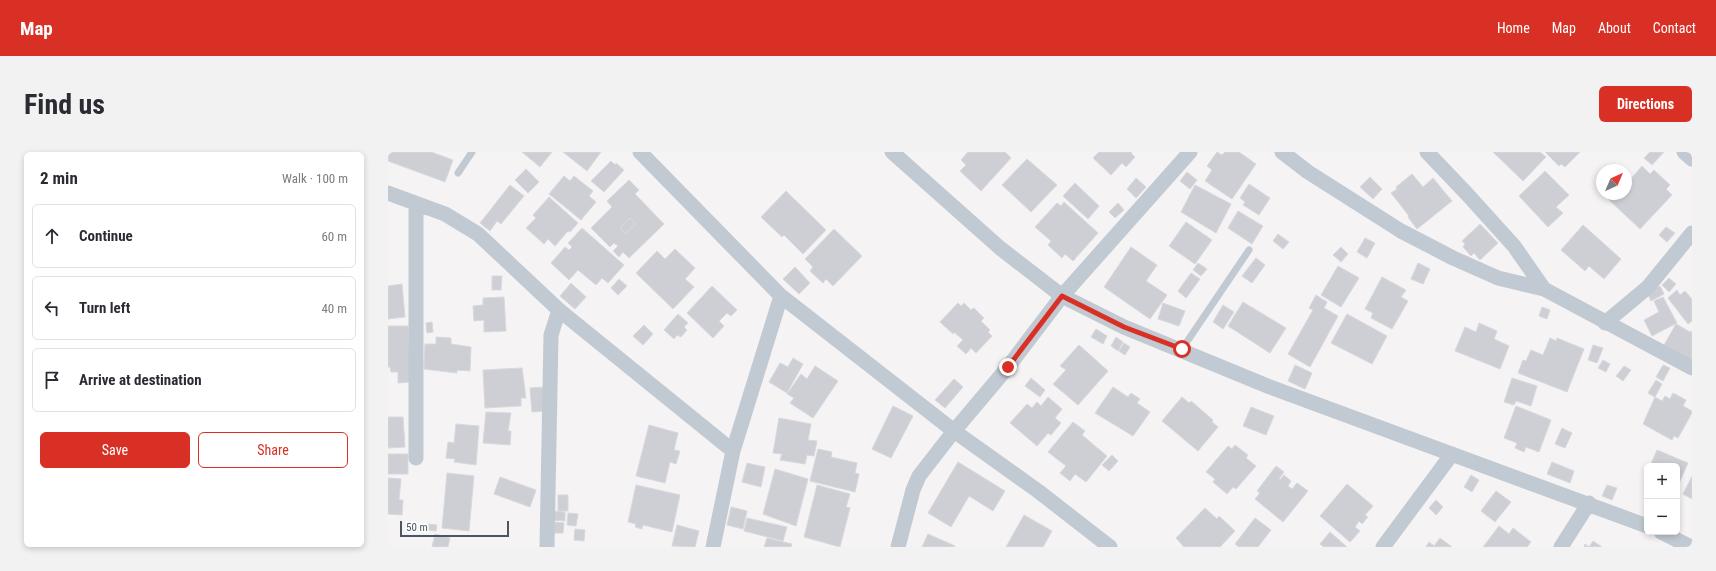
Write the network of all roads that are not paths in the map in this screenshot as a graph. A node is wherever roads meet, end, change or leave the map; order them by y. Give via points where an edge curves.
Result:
1 (472, 152) edge
2 (640, 152) edge
3 (892, 152) edge
4 (1190, 152) edge
5 (1282, 152) edge
6 (1427, 152) edge
7 (1684, 152) edge
8 (1692, 159) edge
9 (458, 173) dead end
10 (388, 193) edge
11 (416, 205) junction
12 (1692, 233) edge
13 (1249, 250) dead end
14 (1544, 289) junction
15 (781, 296) junction
16 (1062, 296) junction
17 (559, 310) junction
18 (1605, 323) junction
19 (1182, 349) junction
20 (1692, 368) edge
21 (954, 431) junction
22 (733, 451) junction
23 (1452, 454) junction
24 (416, 458) dead end
25 (1589, 503) junction
26 (1644, 525) edge
27 (1667, 535) edge
28 (1101, 544) edge
29 (547, 547) edge
30 (713, 547) edge
31 (898, 547) edge
32 (1383, 547) edge
33 (1561, 547) edge
34 (1691, 547) edge

1 - 9 lane
2 - 15 street
3 - 16 street via 1000,248
4 - 16 street
5 - 14 street via 1308,172 1401,231 1498,278
6 - 14 street via 1514,246
7 - 8 street
10 - 11 street
11 - 17 street via 445,214 478,234
11 - 24 street
12 - 18 street via 1648,287
13 - 19 lane
14 - 18 street
15 - 21 street
15 - 22 street
16 - 19 street via 1124,327
16 - 21 street via 1008,367
17 - 22 street
17 - 29 street via 552,335
18 - 20 street
19 - 23 street via 1270,386
21 - 28 street via 1038,491
21 - 31 street via 919,476
22 - 30 street
23 - 25 street
23 - 32 street
25 - 26 street
25 - 33 street
27 - 34 street

